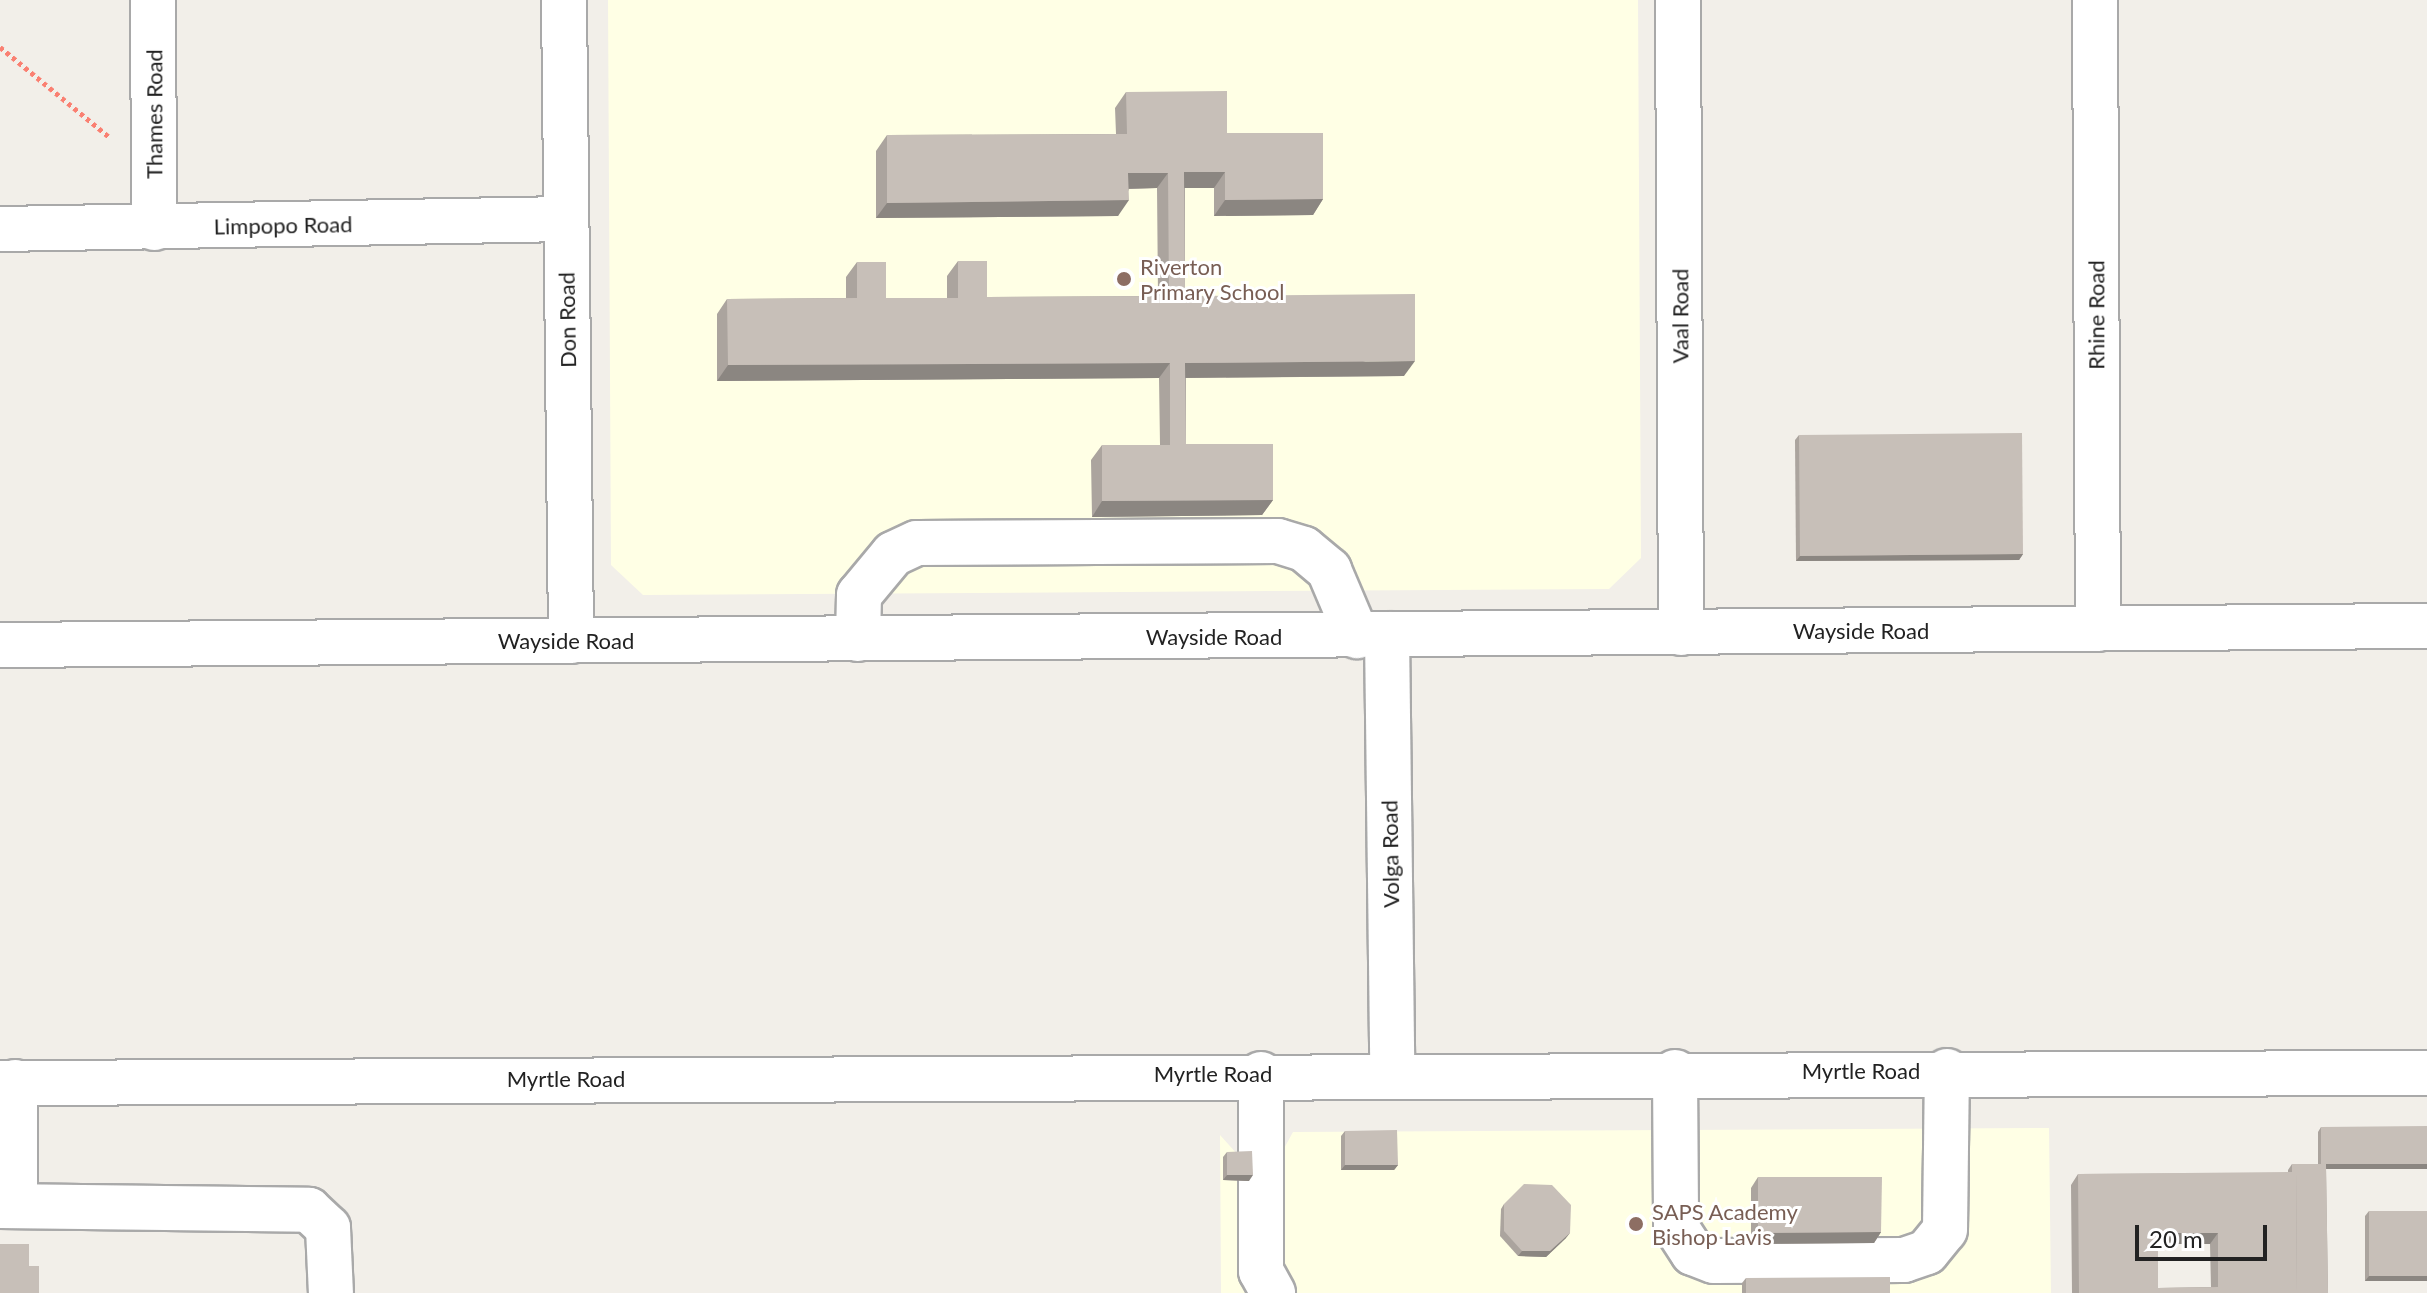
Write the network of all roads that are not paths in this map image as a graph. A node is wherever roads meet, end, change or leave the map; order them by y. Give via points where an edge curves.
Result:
1 (153, 0) edge
2 (564, 0) edge
3 (1678, 0) edge
4 (2095, 0) edge
5 (566, 219) junction
6 (154, 228) junction
7 (0, 229) edge
8 (2427, 626) edge
9 (2098, 629) junction
10 (1681, 633) junction
11 (1372, 635) junction
12 (858, 639) junction
13 (571, 641) junction
14 (0, 645) edge
15 (1947, 1071) junction
16 (1675, 1072) junction
17 (2427, 1073) edge
18 (1261, 1074) junction
19 (1392, 1074) junction
20 (7, 1082) edge
21 (8, 1206) edge
22 (331, 1293) edge
23 (1273, 1293) edge

1 - 6 street, Thames Road
2 - 5 street, Don Road
3 - 10 street, Vaal Road
4 - 9 street, Rhine Road
5 - 6 street, Limpopo Road
5 - 13 street, Don Road
6 - 7 street, Limpopo Road
8 - 9 street, Wayside Road
9 - 10 street, Wayside Road
10 - 11 street, Wayside Road
11 - 12 street, Wayside Road
11 - 12 street via 1329,570 1304,549 1262,541 917,543 893,554 859,595
11 - 19 street, Volga Road
12 - 13 street, Wayside Road
13 - 14 street, Wayside Road
15 - 16 street, Myrtle Road
15 - 16 street via 1945,1230 1927,1252 1904,1260 1714,1261 1693,1253 1676,1227
15 - 17 street, Myrtle Road
16 - 19 street, Myrtle Road
18 - 19 street, Myrtle Road
18 - 20 street, Myrtle Road
18 - 23 street via 1261,1271
20 - 21 street
21 - 22 street via 309,1210 328,1228

